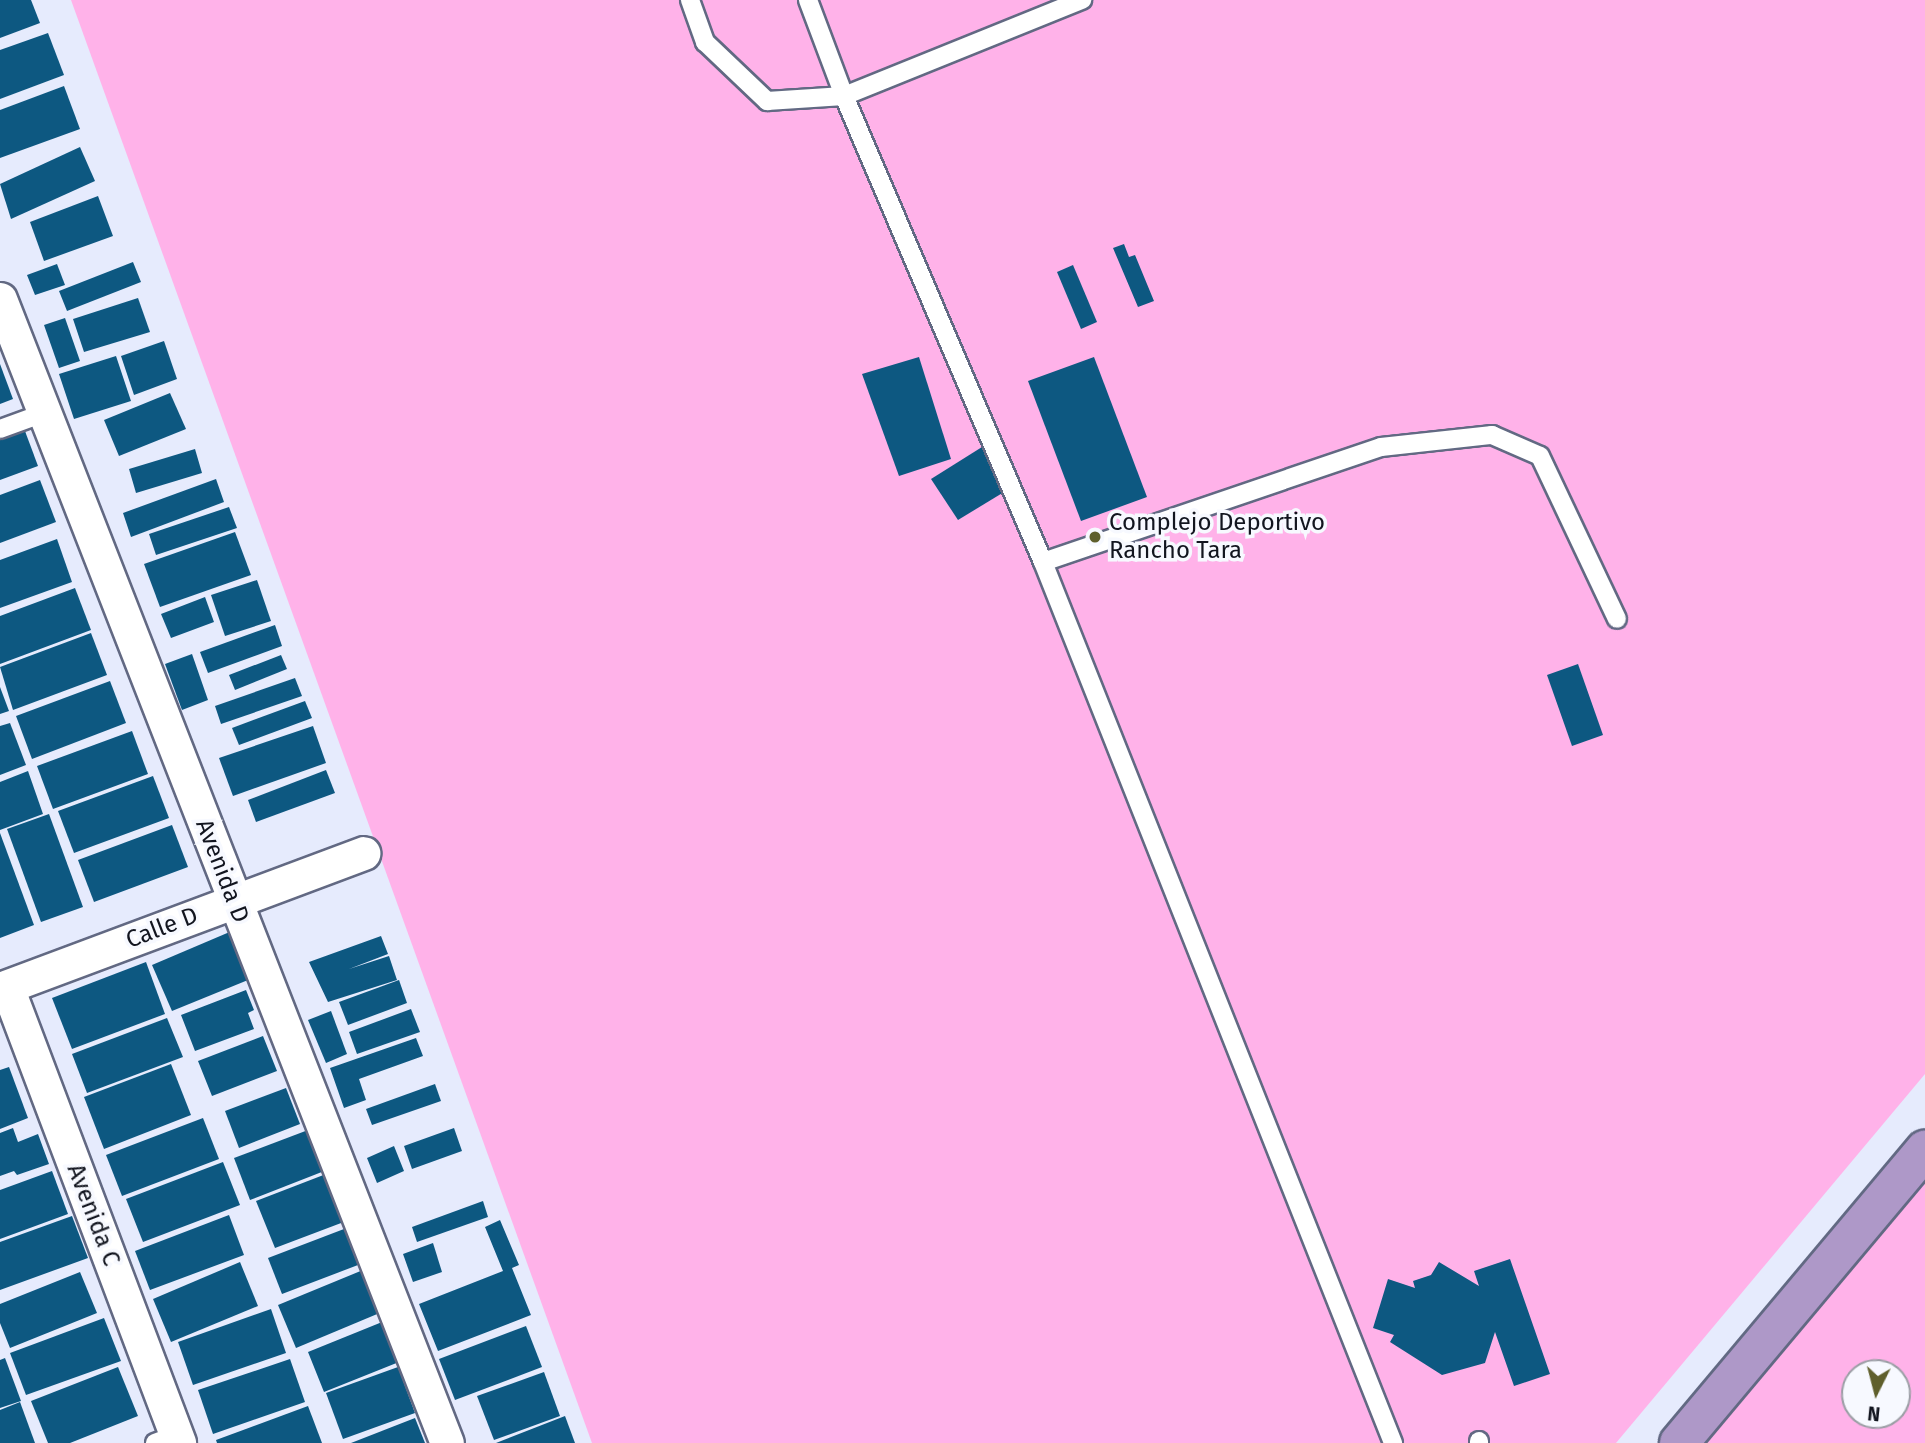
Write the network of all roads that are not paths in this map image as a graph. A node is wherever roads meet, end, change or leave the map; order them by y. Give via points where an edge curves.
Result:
1 (690, 0) edge
2 (808, 0) edge
3 (1082, 0) edge
4 (844, 96) junction
5 (0, 299) edge
6 (44, 413) junction
7 (0, 429) edge
8 (1043, 562) junction
9 (1618, 619) dead end
10 (363, 853) dead end
11 (234, 901) junction
12 (2, 981) edge
13 (1925, 1150) edge
14 (170, 1441) edge
15 (447, 1443) edge
16 (1393, 1443) edge
17 (1679, 1443) edge

1 - 4 lane via 705,42 766,101
2 - 4 lane
3 - 4 lane
4 - 8 lane
5 - 6 street, Avenida D
6 - 7 lane
6 - 11 street, Avenida D
8 - 9 lane via 1381,447 1492,435 1540,456
8 - 16 lane
10 - 11 street, Calle D
11 - 12 street, Calle D
11 - 15 street, Avenida D
12 - 14 street, Avenida C
13 - 17 highway

